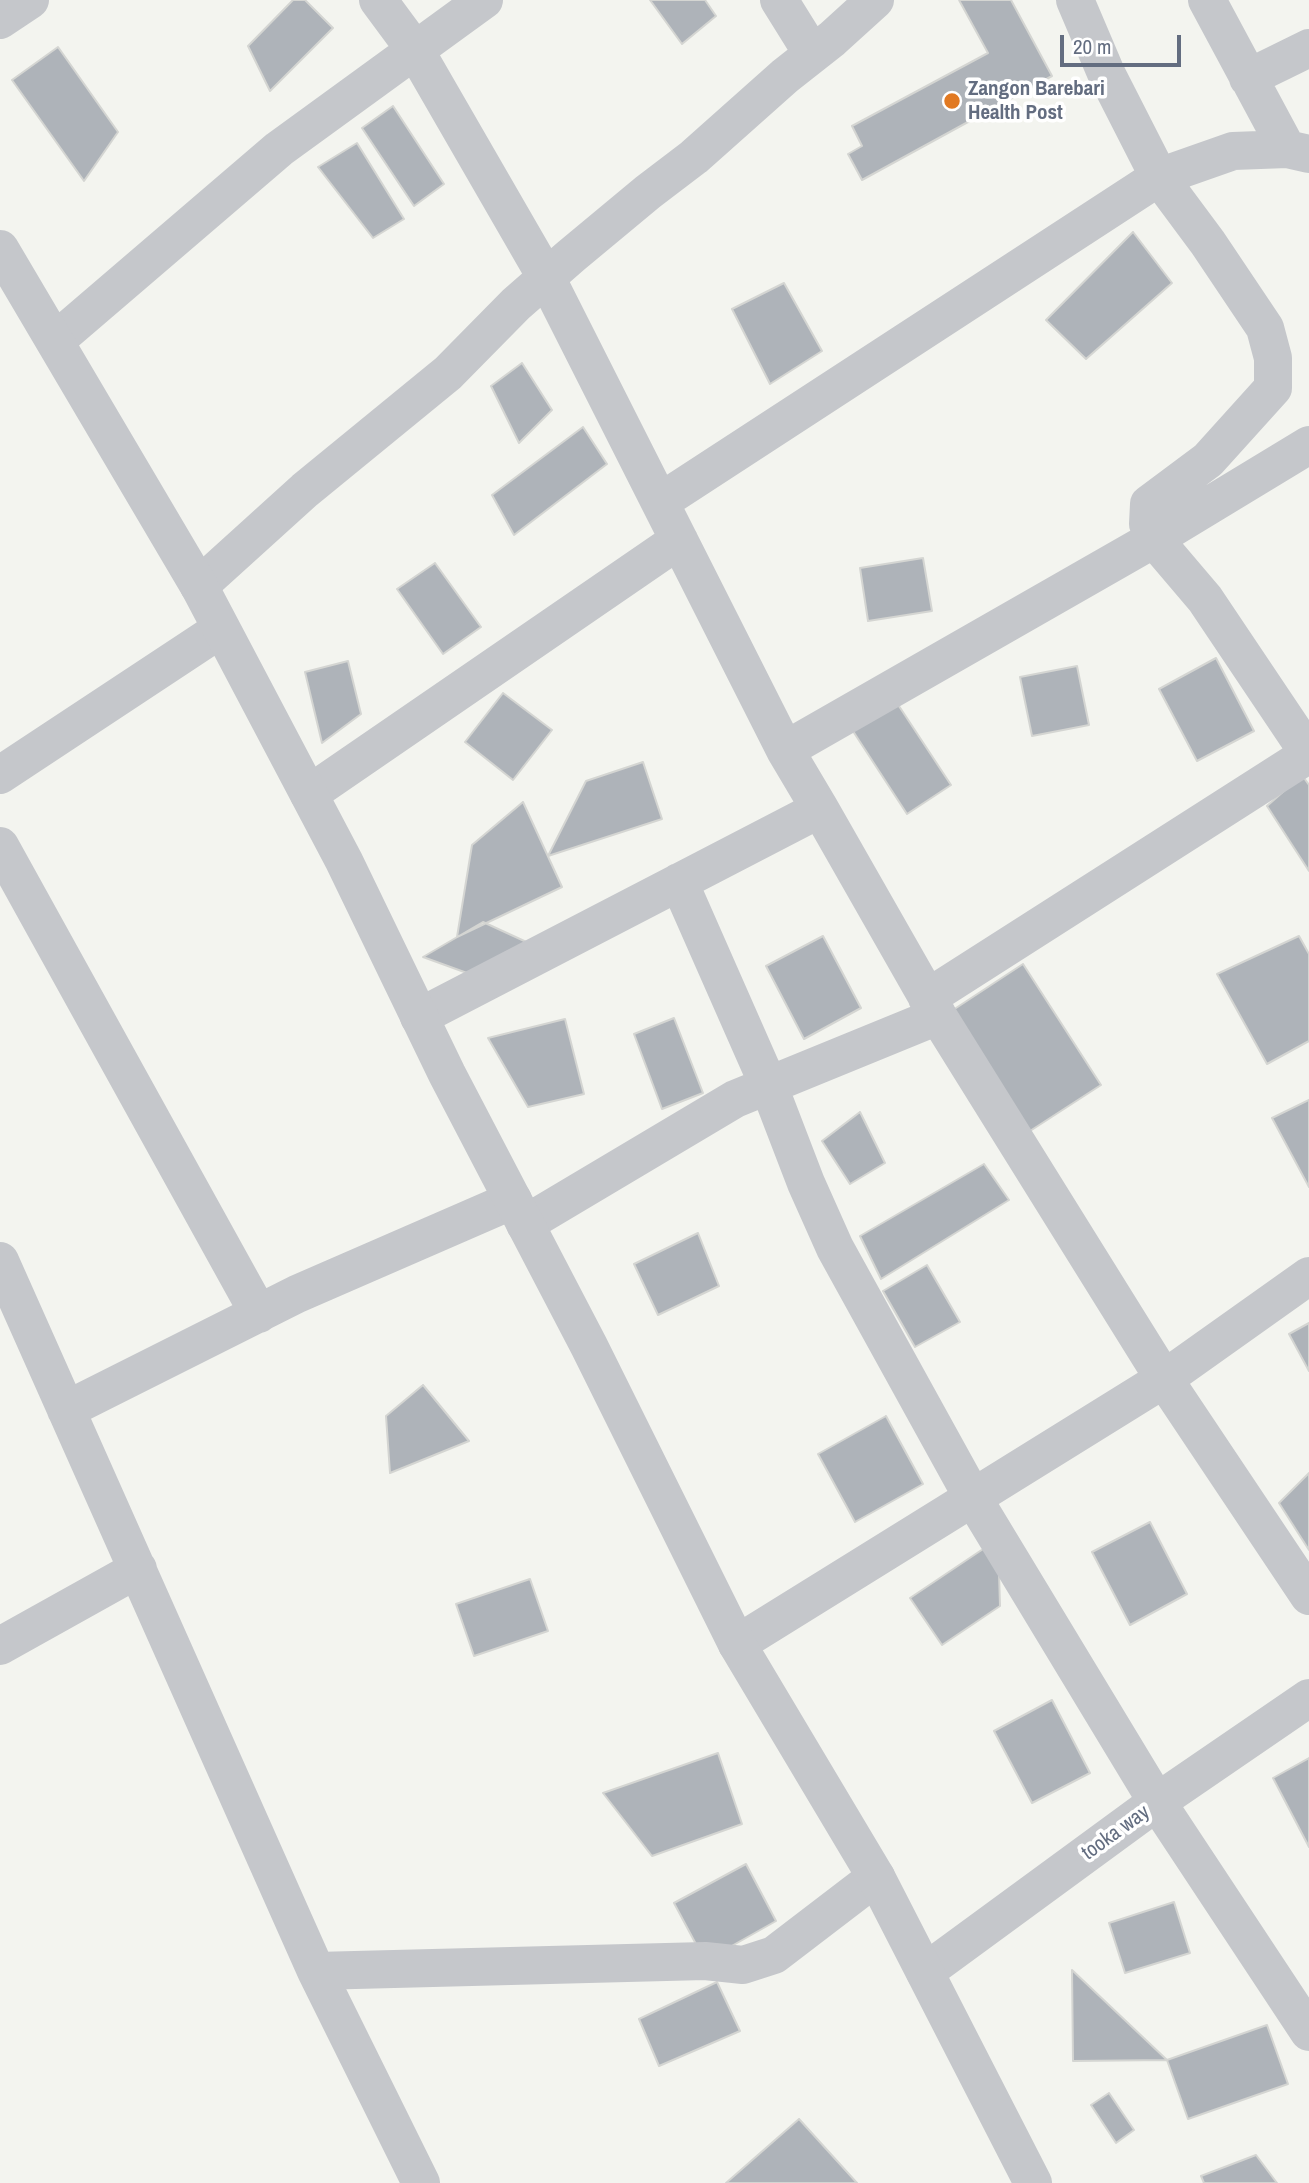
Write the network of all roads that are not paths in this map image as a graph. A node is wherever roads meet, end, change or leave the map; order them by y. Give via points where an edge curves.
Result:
1 (30, 0) edge
2 (378, 0) edge
3 (484, 0) edge
4 (779, 0) edge
5 (828, 0) edge
6 (875, 0) edge
7 (1075, 0) edge
8 (1207, 0) edge
9 (0, 20) edge
10 (822, 46) junction
11 (1309, 48) edge
12 (415, 50) junction
13 (1248, 78) junction
14 (1298, 151) edge
15 (1159, 177) junction
16 (0, 248) edge
17 (547, 277) junction
18 (55, 341) junction
19 (1309, 446) edge
20 (660, 502) junction
21 (679, 540) junction
22 (1154, 540) junction
23 (199, 586) junction
24 (221, 629) junction
25 (785, 750) junction
26 (1309, 754) edge
27 (0, 775) edge
28 (309, 794) junction
29 (820, 809) junction
30 (0, 846) edge
31 (680, 882) junction
32 (932, 1007) junction
33 (419, 1017) junction
34 (768, 1084) junction
35 (519, 1212) junction
36 (0, 1261) edge
37 (1309, 1276) edge
38 (259, 1314) junction
39 (1164, 1380) junction
40 (66, 1410) junction
41 (973, 1498) junction
42 (138, 1569) junction
43 (1309, 1596) edge
44 (737, 1644) junction
45 (0, 1646) edge
46 (1309, 1698) edge
47 (1157, 1802) junction
48 (876, 1877) junction
49 (316, 1971) junction
50 (925, 1972) junction
51 (1309, 2032) edge
52 (421, 2183) edge
53 (1033, 2183) edge

1 - 9 street
2 - 12 street
3 - 12 street
4 - 10 street
5 - 10 street
6 - 10 street
7 - 15 street
8 - 13 street
10 - 17 street
11 - 13 street
12 - 17 street
12 - 18 street via 279,149
13 - 14 street
14 - 15 street via 1233,151
15 - 20 street
15 - 22 street via 1265,328 1273,358 1273,388 1208,460 1149,504 1148,524
16 - 18 street
17 - 20 street
17 - 23 street via 448,373 304,491
18 - 23 street
19 - 22 street
20 - 21 street
21 - 25 street
21 - 28 street
22 - 25 street
22 - 26 street via 1205,600
23 - 24 street
24 - 27 street
24 - 28 street
25 - 29 street
26 - 32 street
28 - 33 street
29 - 31 street
29 - 32 street
30 - 38 street
31 - 33 street
31 - 34 street
32 - 34 street
32 - 39 street
33 - 35 street
34 - 35 street
34 - 41 street via 835,1248
35 - 38 street via 297,1294
35 - 44 street
36 - 40 street
37 - 39 street
38 - 40 street
39 - 41 street
39 - 43 street
40 - 42 street
41 - 44 street
41 - 47 street
42 - 45 street
42 - 49 street
44 - 48 street
46 - 47 street, tooka way
47 - 50 street, tooka way
47 - 51 street
48 - 49 street via 775,1955 743,1965 705,1961
48 - 50 street
49 - 52 street
50 - 53 street

